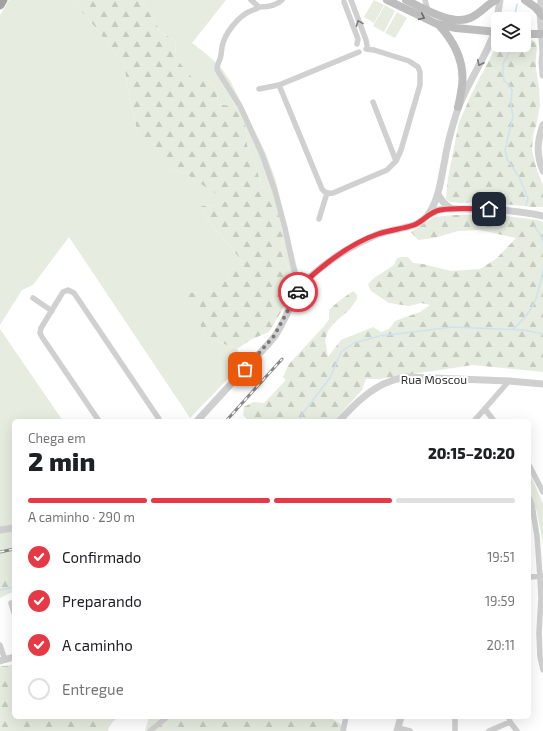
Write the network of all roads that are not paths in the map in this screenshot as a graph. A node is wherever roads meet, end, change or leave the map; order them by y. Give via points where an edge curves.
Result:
1 (3, 0) edge
2 (251, 0) edge
3 (282, 0) edge
4 (351, 0) edge
5 (387, 0) edge
6 (425, 0) edge
7 (496, 0) edge
8 (500, 0) edge
9 (525, 0) edge
10 (540, 0) edge
11 (408, 1) edge
12 (344, 2) dead end
13 (0, 5) edge
14 (259, 7) junction
15 (428, 11) junction
16 (498, 12) edge
17 (541, 14) edge
18 (437, 24) junction
19 (491, 32) edge
20 (531, 34) edge
21 (542, 34) edge
22 (491, 42) edge
23 (357, 44) junction
24 (366, 47) junction
25 (359, 52) junction
26 (543, 53) edge
27 (543, 75) edge
28 (279, 85) junction
29 (258, 89) dead end
30 (373, 102) dead end
31 (458, 107) junction
32 (543, 125) edge
33 (541, 134) edge
34 (540, 148) edge
35 (396, 161) junction
36 (543, 171) edge
37 (327, 193) junction
38 (438, 194) junction
39 (452, 209) junction
40 (427, 215) junction
41 (543, 216) edge
42 (319, 219) dead end
43 (299, 290) junction
44 (33, 298) dead end
45 (52, 311) junction
46 (508, 381) junction
47 (543, 384) edge
48 (485, 409) junction
49 (98, 419) edge
50 (159, 419) edge
51 (199, 419) edge
52 (341, 419) edge
53 (476, 419) edge
54 (492, 419) edge
55 (531, 469) edge
56 (543, 492) edge
57 (531, 502) edge
58 (12, 528) edge
59 (0, 530) edge
60 (542, 576) edge
61 (531, 577) edge
62 (11, 602) dead end
63 (12, 606) edge
64 (0, 645) edge
65 (12, 658) edge
66 (2, 660) edge
67 (543, 670) edge
68 (165, 719) edge
69 (400, 719) edge
70 (455, 719) edge
71 (510, 719) edge
72 (398, 729) edge
73 (150, 731) edge
74 (410, 731) edge
75 (455, 731) edge
76 (490, 731) edge
77 (517, 731) edge

1 - 13 highway
2 - 14 street
3 - 14 street
24 -> 4 street via 366,40
5 -> 18 main road
6 - 15 street
7 - 15 main road via 477,15 462,21
8 - 16 street
9 - 17 main road
10 - 17 street
11 - 15 main road
12 - 23 street via 358,39
14 - 43 street via 246,13 228,32 217,68 234,94 262,154 275,191
17 - 21 street
18 - 19 main road
18 - 31 main road via 456,48 461,66 462,84
20 - 21 main road
21 - 26 street
22 -> 31 street
23 - 24 street via 362,41
23 - 25 street
24 - 25 street via 363,52
24 - 35 street via 409,61 418,67 420,72 420,85
25 - 28 street
26 - 27 street
28 - 29 street
28 - 37 street via 322,189
30 - 35 street
31 - 38 street
32 - 33 street
33 - 34 street
34 - 36 street
35 - 37 street via 387,170 333,193
37 - 42 street
38 - 39 street via 444,205
38 - 40 street
39 - 40 street via 438,210
39 - 41 street via 504,210
40 - 43 street via 422,221 378,234 338,254 310,277
43 - 51 street via 274,336
44 - 45 street
45 - 49 street via 40,333
45 - 50 street via 63,292 68,290 74,293
46 - 47 street, Rua Moscou
46 - 48 street
46 - 52 street, Rua Moscou via 407,377 392,380 359,400
48 - 53 street
48 - 54 street
55 - 56 street
57 - 60 street
58 - 59 street
60 - 61 street
60 - 67 street via 539,633
62 - 63 street
64 - 66 street
65 - 66 street
68 - 73 street
69 - 72 street
70 - 75 street
71 - 76 street
71 - 77 street
72 - 74 street

